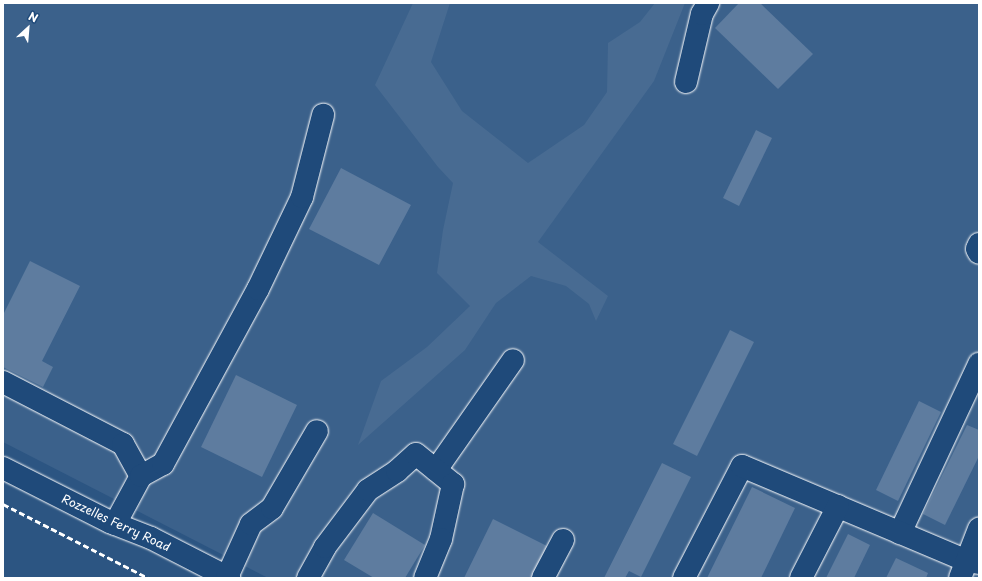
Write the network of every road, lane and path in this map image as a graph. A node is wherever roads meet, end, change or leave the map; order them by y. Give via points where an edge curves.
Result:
1 (708, 3) edge
2 (686, 82) dead end
3 (323, 115) dead end
4 (979, 244) edge
5 (979, 253) edge
6 (513, 360) dead end
7 (979, 364) edge
8 (3, 382) edge
9 (317, 431) dead end
10 (3, 468) edge
11 (436, 470) junction
12 (141, 476) junction
13 (838, 506) junction
14 (114, 524) junction
15 (979, 529) edge
16 (900, 533) junction
17 (563, 540) dead end
18 (969, 567) edge
19 (228, 578) edge
20 (308, 578) edge
21 (425, 578) edge
22 (543, 578) edge
23 (684, 578) edge
24 (801, 578) edge

1 - 2 street via 702,14
3 - 12 street via 302,197 258,289 163,464
4 - 5 street
6 - 11 street
7 - 16 street
8 - 12 street via 123,444
9 - 19 street via 272,508 251,524
10 - 14 street, Rozzelles Ferry Road
11 - 20 street via 416,454 397,471 368,490 325,547
11 - 21 street via 453,484 441,539
12 - 14 street
13 - 16 street
13 - 23 street via 742,466
13 - 24 street
14 - 19 street, Rozzelles Ferry Road via 151,538
15 - 18 street
16 - 18 street
17 - 22 street

